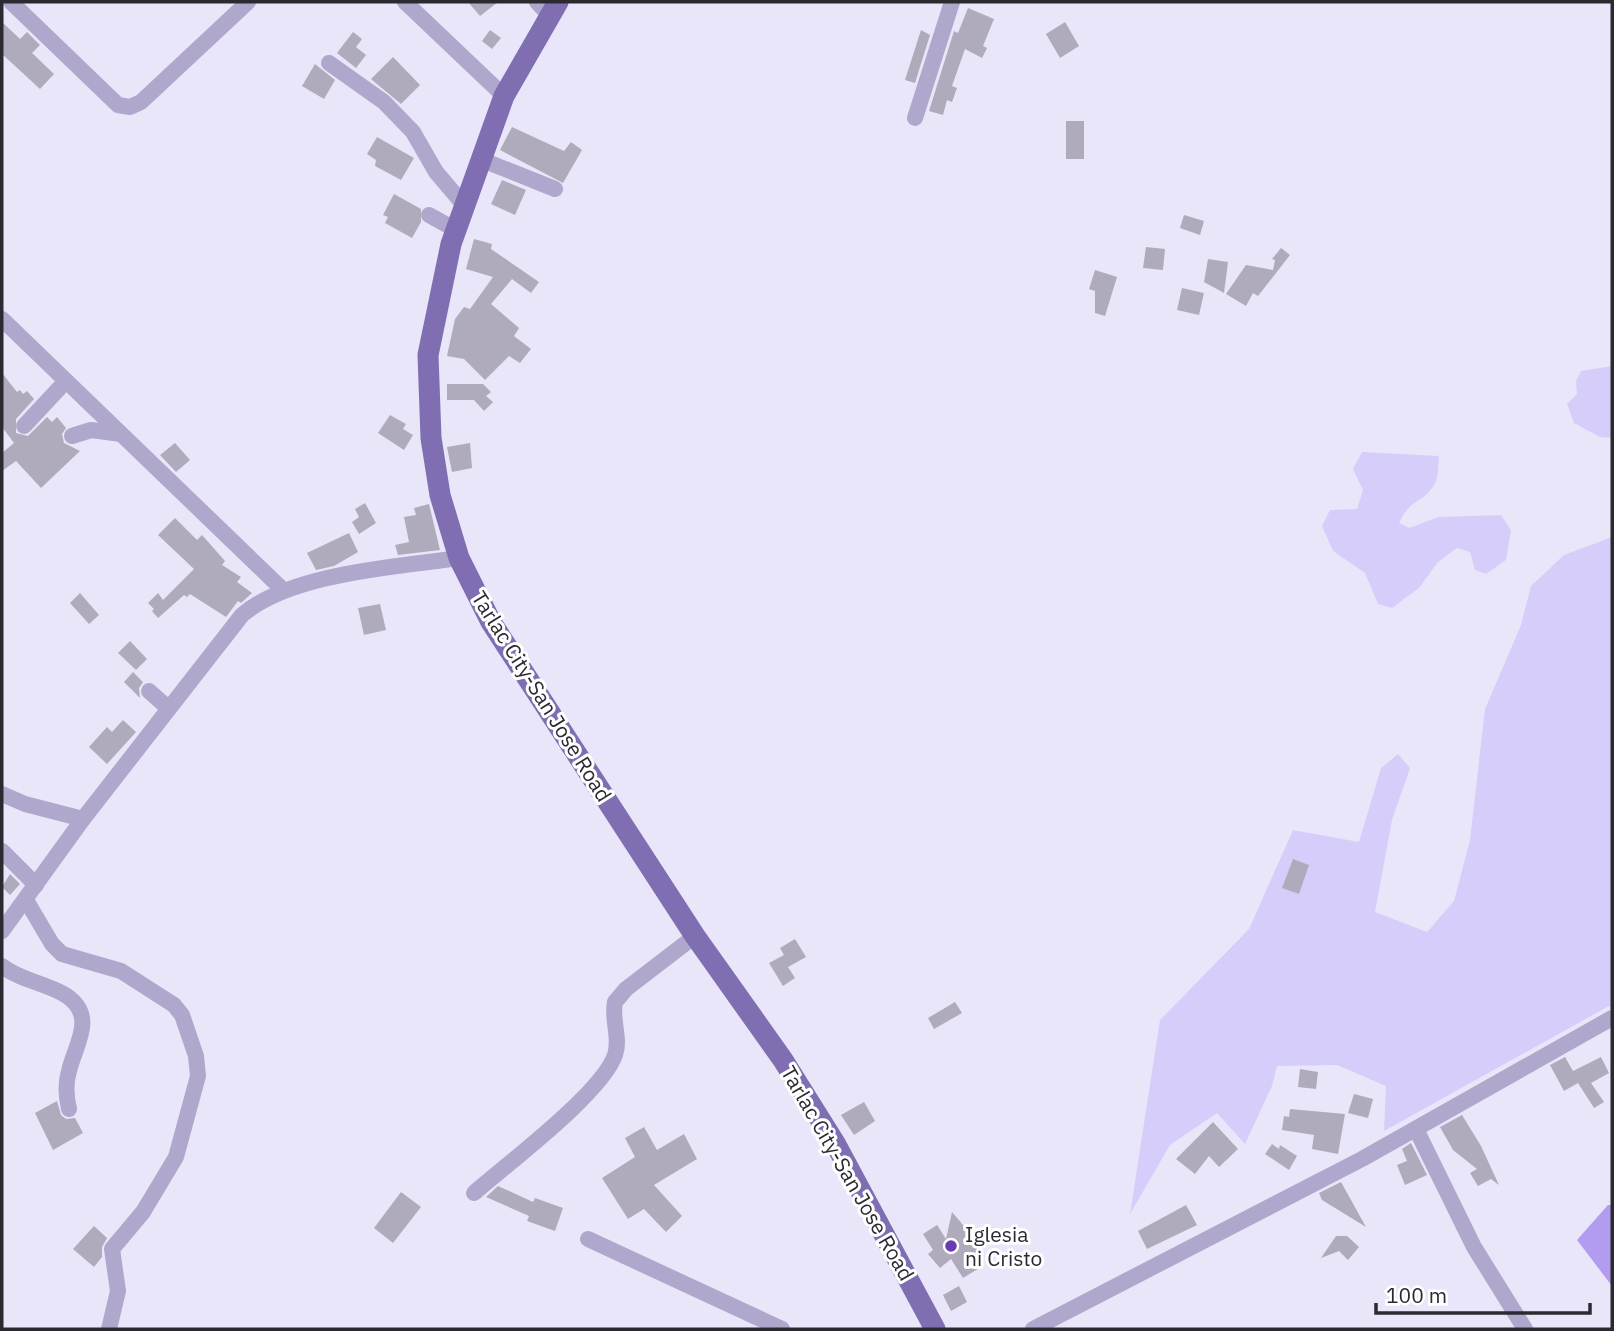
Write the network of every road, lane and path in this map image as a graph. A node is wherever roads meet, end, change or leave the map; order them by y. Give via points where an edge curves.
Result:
1 (11, 2) edge
2 (248, 2) edge
3 (405, 2) edge
4 (952, 2) edge
5 (548, 6) edge
6 (329, 62) dead end
7 (504, 96) junction
8 (915, 118) dead end
9 (480, 159) junction
10 (555, 188) dead end
11 (464, 205) junction
12 (429, 215) dead end
13 (456, 230) junction
14 (2, 319) edge
15 (66, 381) junction
16 (24, 426) dead end
17 (121, 434) junction
18 (72, 436) dead end
19 (460, 558) junction
20 (282, 589) junction
21 (149, 691) dead end
22 (168, 708) junction
23 (2, 794) edge
24 (83, 819) junction
25 (2, 851) edge
26 (36, 885) junction
27 (26, 900) junction
28 (2, 931) edge
29 (695, 936) junction
30 (2, 966) edge
31 (1607, 1021) edge
32 (1612, 1037) edge
33 (69, 1109) dead end
34 (1416, 1129) junction
35 (474, 1193) dead end
36 (588, 1239) dead end
37 (109, 1329) edge
38 (782, 1329) edge
39 (935, 1329) edge
40 (1033, 1329) edge
41 (1525, 1329) edge

1 - 2 street via 118,106 130,107 141,102
3 - 7 street
4 - 8 street
5 - 7 main road, Tarlac City-San Jose Road
6 - 11 street via 384,102 413,132 436,172
7 - 9 main road, Tarlac City-San Jose Road
9 - 10 street
9 - 11 main road, Tarlac City-San Jose Road
11 - 13 main road, Tarlac City-San Jose Road
12 - 13 street
13 - 19 main road, Tarlac City-San Jose Road via 433,322 428,392 434,466
14 - 15 street
15 - 16 street
15 - 17 street
17 - 18 street via 91,430
17 - 20 street
19 - 20 street
19 - 29 main road, Tarlac City-San Jose Road via 509,652
20 - 22 street via 242,615
21 - 22 street
22 - 24 street
23 - 24 street
24 - 26 street
25 - 26 street
26 - 27 street
27 - 28 street
27 - 37 street via 62,954 121,971 174,1005 191,1036 198,1067 176,1157 143,1212 111,1249 118,1292
29 - 35 street via 615,1002 617,1052 602,1077
29 - 39 main road, Tarlac City-San Jose Road via 835,1143
30 - 33 street via 65,995 79,1011 84,1031 68,1073
31 - 32 street
31 - 34 street
34 - 40 street
34 - 41 street via 1474,1247
36 - 38 street

